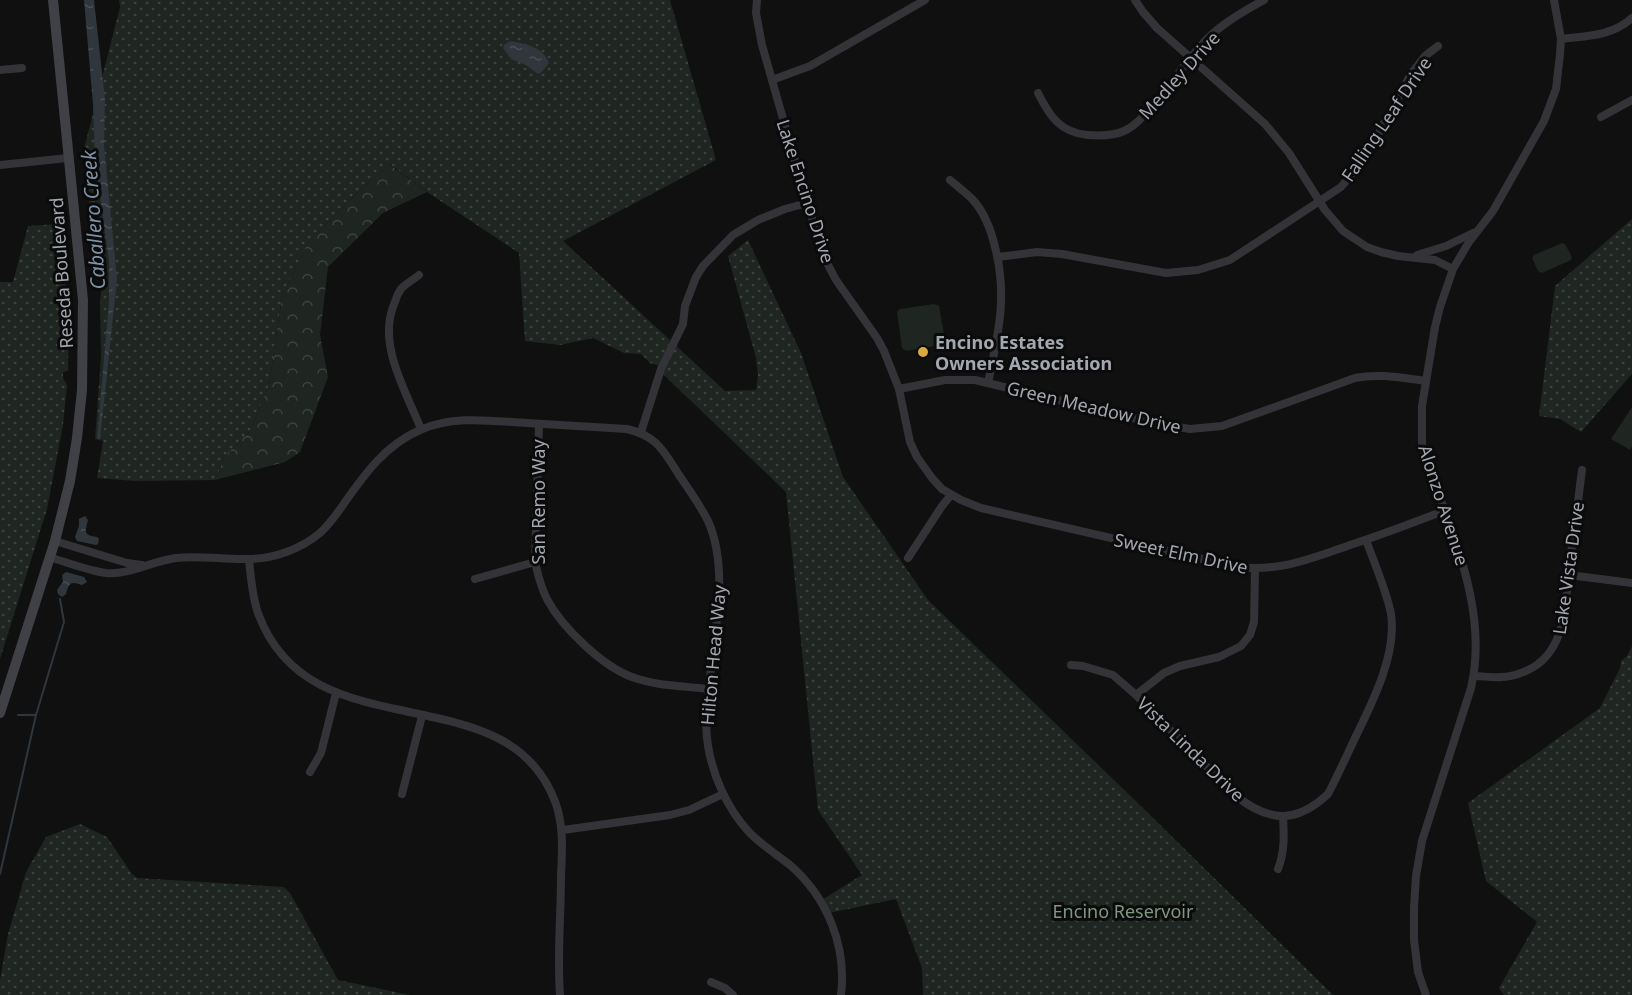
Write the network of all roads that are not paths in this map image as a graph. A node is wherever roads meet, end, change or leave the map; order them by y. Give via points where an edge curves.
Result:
1 (53, 0) edge
2 (757, 0) edge
3 (925, 0) edge
4 (1135, 0) edge
5 (1264, 0) edge
6 (1554, 0) edge
7 (1632, 18) edge
8 (1561, 39) junction
9 (1438, 46) dead end
10 (1191, 57) junction
11 (22, 68) dead end
12 (0, 70) edge
13 (772, 80) junction
14 (1038, 93) dead end
15 (1632, 100) edge
16 (1601, 117) dead end
17 (68, 158) junction
18 (0, 165) edge
19 (950, 180) dead end
20 (1320, 201) junction
21 (807, 203) junction
22 (1477, 231) junction
23 (998, 257) junction
24 (1409, 257) junction
25 (1453, 269) junction
26 (419, 275) dead end
27 (1426, 381) junction
28 (988, 383) junction
29 (899, 389) junction
30 (539, 424) junction
31 (421, 429) junction
32 (641, 432) junction
33 (1582, 470) dead end
34 (951, 495) junction
35 (1444, 511) junction
36 (55, 540) junction
37 (1366, 540) junction
38 (49, 557) junction
39 (908, 558) dead end
40 (249, 560) junction
41 (535, 562) junction
42 (144, 566) junction
43 (1255, 569) junction
44 (1569, 575) junction
45 (475, 579) dead end
46 (1632, 583) edge
47 (1071, 665) dead end
48 (1474, 676) junction
49 (709, 688) junction
50 (336, 693) junction
51 (1136, 696) junction
52 (0, 713) edge
53 (422, 716) junction
54 (310, 772) dead end
55 (402, 794) dead end
56 (723, 794) junction
57 (1283, 816) junction
58 (563, 830) junction
59 (1278, 869) dead end
60 (711, 982) dead end
61 (560, 995) edge
62 (733, 995) edge
63 (840, 995) edge
64 (1426, 995) edge

1 - 17 main road, Reseda Boulevard
2 - 13 street, Lake Encino Drive via 756,13
3 - 13 street via 810,66
4 - 10 street via 1157,28
5 - 10 street, Medley Drive via 1229,21
6 - 8 street, Alonzo Avenue
7 - 8 street via 1614,30
8 - 22 street, Alonzo Avenue via 1556,89 1544,121 1493,211
9 - 20 street, Falling Leaf Drive via 1411,74 1358,168 1341,187
10 - 14 street, Medley Drive via 1136,123 1110,135 1071,131 1054,120
10 - 20 street via 1265,124
11 - 12 street
13 - 21 street, Lake Encino Drive
15 - 16 street
17 - 18 street
17 - 36 main road, Reseda Boulevard via 83,300 82,390 72,470
19 - 23 street via 981,211
20 - 23 street, Falling Leaf Drive via 1230,260 1198,270 1166,273 1037,252
20 - 24 street via 1355,240 1381,252
21 - 29 street, Lake Encino Drive via 826,261 881,344
21 - 32 street via 758,220 733,235 696,277 683,324 661,369
22 - 24 street via 1436,250
22 - 25 street, Alonzo Avenue
23 - 28 street via 1002,309
24 - 25 street via 1435,260
25 - 27 street, Alonzo Avenue via 1435,327
26 - 31 street via 400,290 388,325 394,364
27 - 28 street, Green Meadow Drive via 1369,375 1222,426 1190,429
27 - 35 street, Alonzo Avenue via 1422,444
28 - 29 street, Green Meadow Drive via 945,380
29 - 34 street, Lake Encino Drive via 917,457
30 - 31 street via 454,420
30 - 32 street
30 - 41 street, San Remo Way
31 - 40 street via 388,448 319,534 288,551
32 - 49 street, Hilton Head Way via 659,445 708,521 714,540 720,585
33 - 44 street, Lake Vista Drive
34 - 39 street
34 - 43 street, Sweet Elm Drive via 981,508
35 - 37 street, Sweet Elm Drive
35 - 48 street, Alonzo Avenue via 1473,606
36 - 38 main road, Reseda Boulevard
36 - 42 street
37 - 43 street, Sweet Elm Drive via 1284,566
37 - 57 street via 1391,614 1391,635 1382,676 1328,794 1303,812
38 - 42 street via 105,573
38 - 52 main road, Reseda Boulevard
40 - 42 street via 208,556
40 - 50 street via 252,593 268,637 292,667
41 - 45 street
41 - 49 street, San Remo Way via 548,601 573,633 603,661 648,682
43 - 51 street via 1254,622 1241,646 1219,657 1164,673
44 - 46 street
44 - 48 street, Lake Vista Drive via 1561,630 1543,660 1512,676
47 - 51 street, Vista Linda Drive via 1113,675
48 - 64 street, Alonzo Avenue via 1422,842 1416,876 1414,940
49 - 56 street, Hilton Head Way via 707,743
50 - 53 street
50 - 54 street via 321,753
51 - 57 street, Vista Linda Drive via 1236,796 1265,814
53 - 55 street
53 - 58 street via 487,732 519,751 545,781
56 - 58 street via 670,815
56 - 63 street, Hilton Head Way via 748,831 790,866 819,900 839,943
57 - 59 street via 1284,841
58 - 61 street
60 - 62 street

